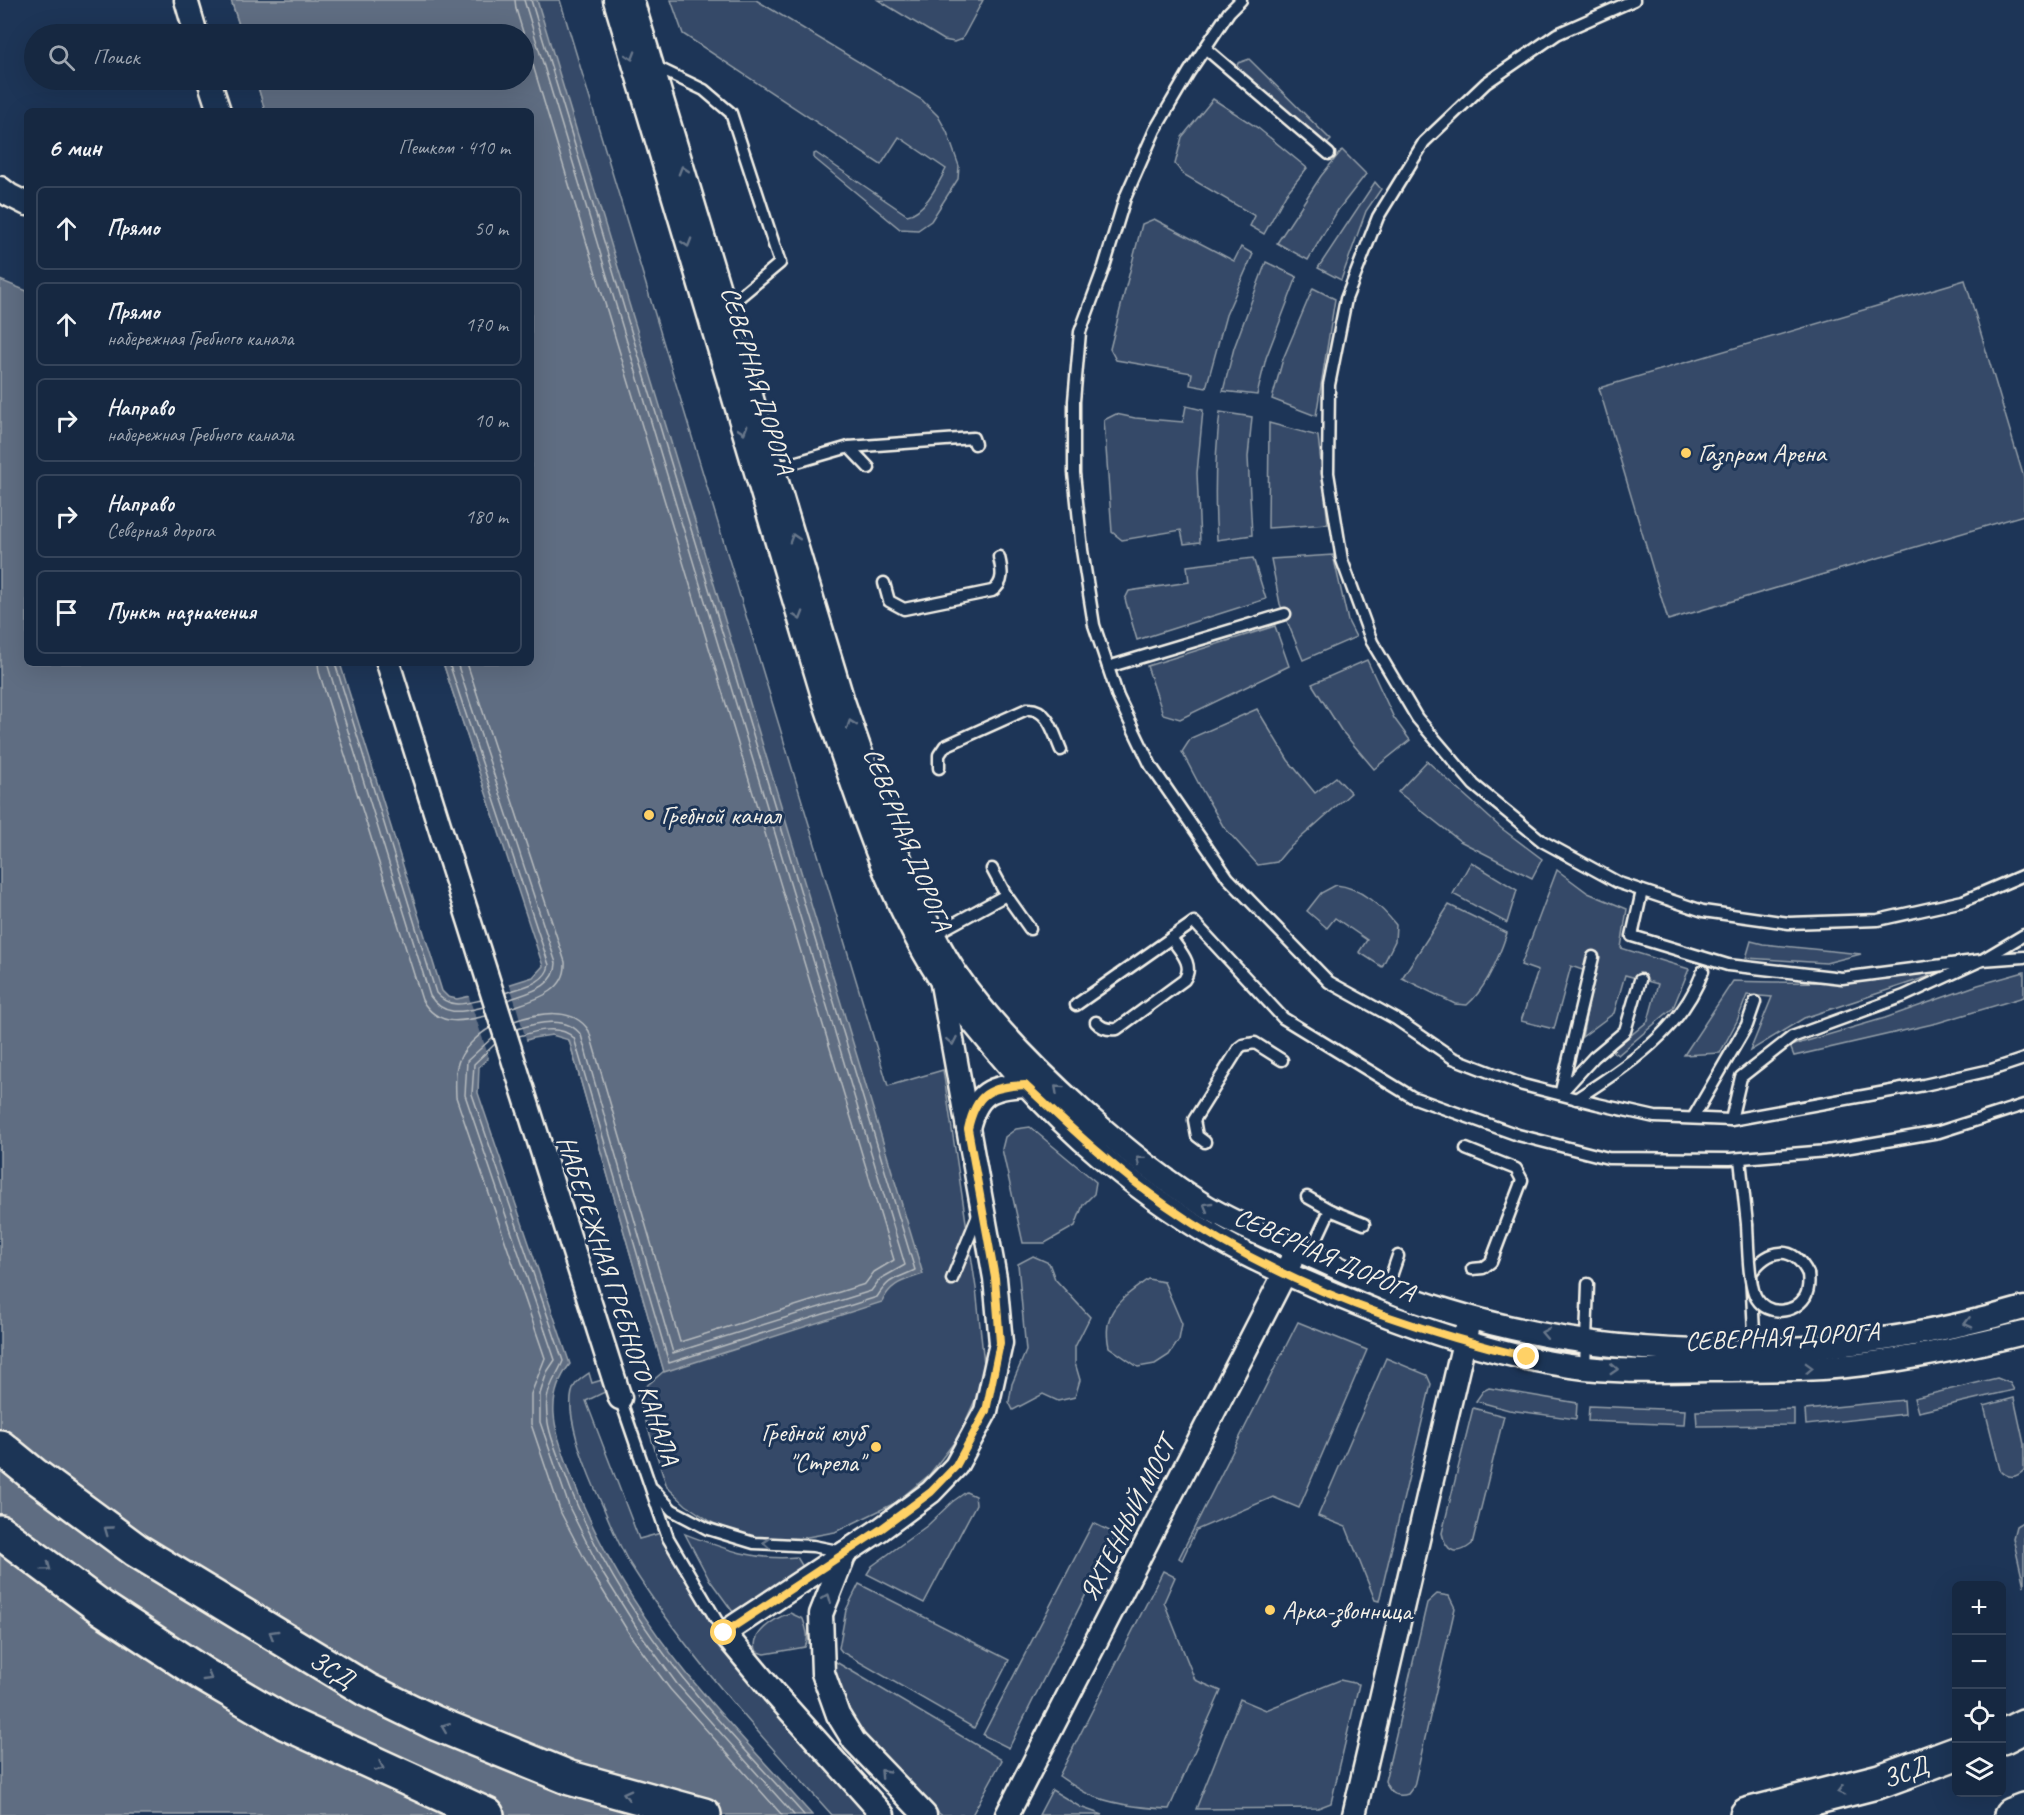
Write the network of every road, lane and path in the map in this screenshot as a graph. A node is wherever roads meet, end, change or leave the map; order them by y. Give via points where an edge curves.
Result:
1 (186, 0) edge
2 (615, 0) edge
3 (632, 0) edge
4 (1241, 0) edge
5 (1634, 0) edge
6 (193, 24) edge
7 (1205, 48) junction
8 (651, 65) junction
9 (212, 90) edge
10 (218, 108) edge
11 (1329, 154) dead end
12 (0, 188) edge
13 (24, 202) edge
14 (725, 309) junction
15 (975, 444) dead end
16 (849, 447) junction
17 (869, 468) dead end
18 (773, 469) junction
19 (999, 557) dead end
20 (885, 589) dead end
21 (1285, 614) dead end
22 (389, 666) edge
23 (1108, 667) junction
24 (1060, 750) dead end
25 (939, 767) dead end
26 (992, 869) dead end
27 (2024, 875) edge
28 (1642, 891) junction
29 (1006, 895) junction
30 (1030, 929) dead end
31 (933, 934) junction
32 (2024, 935) edge
33 (1171, 938) junction
34 (1593, 957) dead end
35 (2024, 957) edge
36 (1982, 960) junction
37 (1703, 971) dead end
38 (946, 973) junction
39 (1640, 980) dead end
40 (1755, 1002) dead end
41 (1076, 1005) dead end
42 (1097, 1023) dead end
43 (1282, 1059) dead end
44 (2024, 1059) edge
45 (1032, 1078) junction
46 (1560, 1094) junction
47 (1576, 1099) junction
48 (2024, 1105) edge
49 (1693, 1118) junction
50 (1731, 1120) junction
51 (968, 1129) junction
52 (1203, 1140) dead end
53 (1466, 1149) dead end
54 (1740, 1159) junction
55 (1307, 1197) dead end
56 (982, 1206) junction
57 (1330, 1210) junction
58 (1364, 1224) dead end
59 (1303, 1252) junction
60 (1398, 1256) dead end
61 (1472, 1270) dead end
62 (1284, 1273) junction
63 (952, 1279) dead end
64 (1588, 1284) dead end
65 (1387, 1288) junction
66 (2020, 1309) edge
67 (1470, 1317) junction
68 (2024, 1333) edge
69 (1586, 1341) junction
70 (1464, 1342) junction
71 (1757, 1360) junction
72 (1585, 1368) junction
73 (620, 1398) joint
74 (0, 1447) edge
75 (649, 1485) junction
76 (0, 1532) edge
77 (845, 1552) junction
78 (724, 1633) junction
79 (2024, 1726) edge
80 (2006, 1735) edge
81 (1952, 1754) edge
82 (2024, 1810) edge
83 (487, 1815) edge
84 (704, 1815) edge
85 (883, 1815) edge
86 (925, 1815) edge
87 (1007, 1815) edge
88 (1353, 1815) edge
89 (1747, 1815) edge
90 (2011, 1815) edge

1 - 6 street
2 -> 38 street, СЕВЕРНАЯ ДОРОГА via 825,703 897,898 919,944
3 - 8 street, СЕВЕРНАЯ ДОРОГА
4 - 7 lane
5 - 28 lane via 1557,34 1486,83 1424,142 1378,217 1346,299 1329,385 1328,473 1342,560 1372,642 1417,718 1474,785 1542,841 1619,883
7 - 11 lane
7 - 23 lane via 1155,130 1125,198 1080,332 1074,402 1074,473 1094,625
14 -> 8 street, СЕВЕРНАЯ ДОРОГА
8 - 14 lane via 704,90 731,113 780,263
9 - 10 street
12 - 13 street
14 - 18 street, СЕВЕРНАЯ ДОРОГА
15 - 16 lane via 973,438
16 - 17 lane
16 - 18 lane
31 -> 18 street, СЕВЕРНАЯ ДОРОГА via 912,891 869,777
19 - 20 lane via 1002,578 992,591 904,609 894,605
21 - 23 lane
22 - 73 street, НАБЕРЕЖНАЯ ГРЕБНОГО КАНАЛА
23 - 46 lane via 1151,766 1228,878 1329,982 1396,1019 1453,1058 1523,1085
24 - 25 lane via 1043,714 1027,709 945,746 939,755
26 - 29 lane
27 - 28 lane via 1963,901 1878,920 1790,923 1703,911
28 - 36 lane via 1632,936 1728,965 1842,978
29 - 30 lane
29 - 31 lane
31 - 38 street, СЕВЕРНАЯ ДОРОГА
32 - 36 lane
33 - 41 lane
33 - 42 lane via 1184,956 1188,970 1184,980 1117,1029
33 - 54 lane via 1194,922 1283,1018 1412,1097 1518,1135 1608,1158
34 - 46 lane
35 - 36 lane
36 - 50 lane via 1904,996 1792,1037 1742,1077
37 - 47 lane via 1686,1004 1665,1032
38 - 45 street, СЕВЕРНАЯ ДОРОГА
38 -> 51 street
39 - 46 lane via 1625,1031
40 - 49 lane via 1747,1025
43 - 52 lane via 1255,1043 1239,1048 1194,1120 1195,1130
44 - 50 lane via 1924,1085
45 - 51 street via 990,1091 978,1100
59 -> 45 street, СЕВЕРНАЯ ДОРОГА via 1179,1190
45 - 62 street, СЕВЕРНАЯ ДОРОГА via 1088,1145 1168,1208
46 - 47 lane
47 - 49 lane via 1654,1117
48 - 54 lane via 1939,1132 1827,1151
49 - 50 lane
51 - 56 street
53 - 61 lane via 1516,1168 1522,1180 1491,1262
54 - 71 lane, bridge via 1752,1290 1757,1300 1776,1311 1788,1310 1806,1297 1809,1274 1803,1264 1784,1253 1762,1259 1751,1273
55 - 57 lane
56 - 63 lane
56 - 77 street via 995,1278 1000,1343 986,1411 956,1466 931,1492
57 - 58 lane
57 - 59 lane
59 - 62 street, ЯХТЕННЫЙ МОСТ
59 - 65 street, СЕВЕРНАЯ ДОРОГА
60 - 65 lane
62 - 70 street, СЕВЕРНАЯ ДОРОГА
62 - 87 street, ЯХТЕННЫЙ МОСТ
64 - 69 lane
65 - 67 street, СЕВЕРНАЯ ДОРОГА
66 - 68 street
66 -> 71 street, СЕВЕРНАЯ ДОРОГА via 1887,1340 1819,1347
69 -> 67 street, СЕВЕРНАЯ ДОРОГА
67 - 70 street
71 -> 68 street, СЕВЕРНАЯ ДОРОГА via 1825,1368 1969,1346
69 - 71 street, СЕВЕРНАЯ ДОРОГА
69 - 72 lane
70 - 72 street, СЕВЕРНАЯ ДОРОГА
70 - 88 street
72 -> 71 street, СЕВЕРНАЯ ДОРОГА via 1656,1371
73 - 75 lane, НАБЕРЕЖНАЯ ГРЕБНОГО КАНАЛА
84 -> 74 highway, ЗСД via 570,1778 435,1723 367,1690 136,1550
77 -> 75 lane, НАБЕРЕЖНАЯ ГРЕБНОГО КАНАЛА via 754,1542 708,1529 672,1510
75 - 78 lane via 668,1538
76 -> 83 highway via 102,1608 204,1675 308,1733
77 - 78 street
86 -> 77 street via 854,1741 838,1715 823,1673 820,1614
78 - 85 street
79 - 80 highway
81 -> 89 highway, ЗСД via 1880,1781
82 - 90 highway

